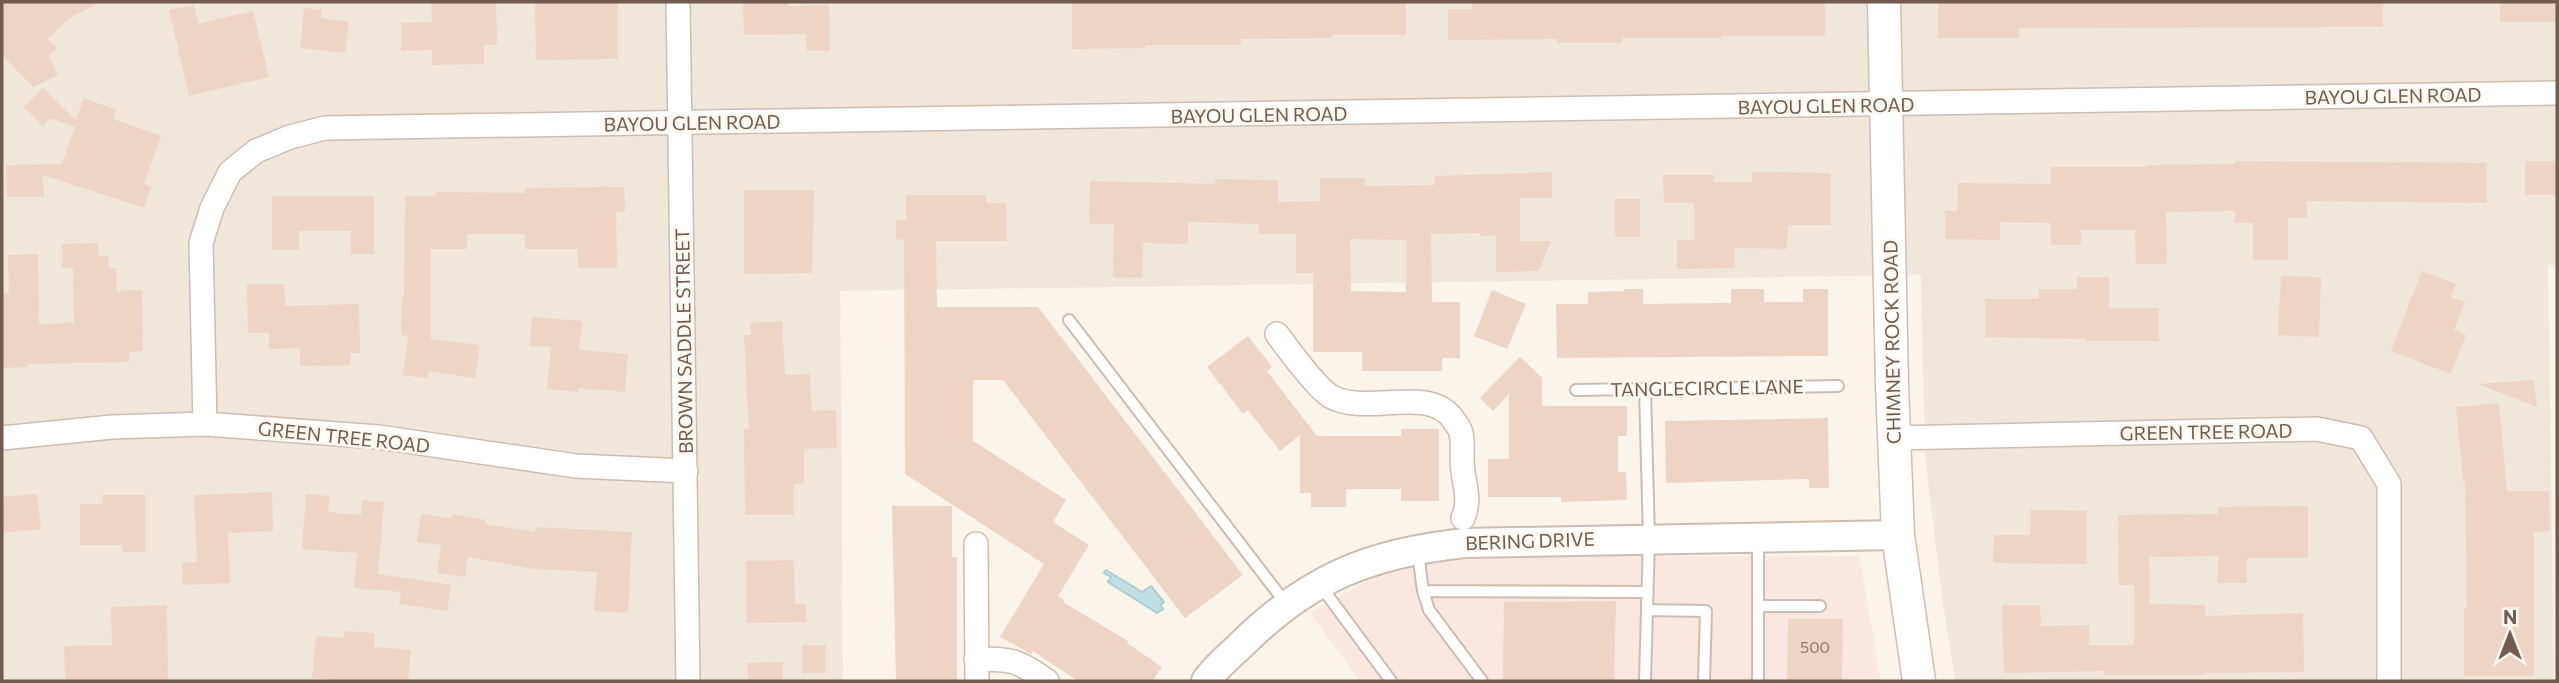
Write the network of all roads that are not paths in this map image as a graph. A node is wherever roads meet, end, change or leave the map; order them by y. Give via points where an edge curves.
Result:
1 (678, 2) edge
2 (1884, 2) edge
3 (2557, 93) edge
4 (1887, 105) junction
5 (680, 124) junction
6 (1069, 320) dead end
7 (1277, 334) dead end
8 (1838, 386) dead end
9 (1645, 389) junction
10 (1576, 390) dead end
11 (205, 425) junction
12 (2, 438) edge
13 (1893, 439) junction
14 (686, 471) junction
15 (1464, 530) junction
16 (1898, 535) junction
17 (1758, 537) junction
18 (1649, 538) junction
19 (976, 544) dead end
20 (1417, 549) junction
21 (1318, 583) junction
22 (1423, 591) junction
23 (1648, 592) junction
24 (1287, 605) junction
25 (1758, 606) junction
26 (1820, 606) dead end
27 (1647, 610) junction
28 (976, 670) edge
29 (688, 681) edge
30 (1047, 681) edge
31 (1206, 681) edge
32 (1391, 681) edge
33 (1482, 681) edge
34 (1645, 681) edge
35 (1704, 681) edge
36 (1758, 681) edge
37 (1919, 681) edge
38 (2389, 681) edge

1 - 5 street, BROWN SADDLE STREET
2 - 4 main road, CHIMNEY ROCK ROAD
3 - 4 street, BAYOU GLEN ROAD
4 - 5 street, BAYOU GLEN ROAD
4 - 13 main road, CHIMNEY ROCK ROAD
5 - 11 street, BAYOU GLEN ROAD via 325,128 256,151 230,172 201,243
5 - 14 street, BROWN SADDLE STREET
6 - 24 lane
7 - 15 street via 1330,396 1355,404 1427,403 1446,410 1461,430 1467,493
8 - 9 lane, TANGLECIRCLE LANE
9 - 10 lane, TANGLECIRCLE LANE
9 - 18 lane
11 - 12 street, GREEN TREE ROAD via 112,427
11 - 14 street, GREEN TREE ROAD via 379,438 576,466
13 - 16 main road, CHIMNEY ROCK ROAD
13 - 38 street, GREEN TREE ROAD via 2317,429 2361,438 2389,484
14 - 29 street, BROWN SADDLE STREET
15 - 18 street, BERING DRIVE
15 - 20 street, BERING DRIVE
16 - 17 street, BERING DRIVE
16 - 37 main road, CHIMNEY ROCK ROAD
17 - 18 street, BERING DRIVE
17 - 25 lane
18 - 23 lane
19 - 28 street
20 - 21 street, BERING DRIVE via 1371,560
20 - 22 lane
21 - 24 street, BERING DRIVE
21 - 32 lane
22 - 23 lane
22 - 33 lane via 1429,610
23 - 27 lane
24 - 31 street, BERING DRIVE
25 - 26 lane
25 - 36 lane
27 - 34 lane
27 - 35 lane via 1706,611
28 - 30 street via 1010,659

